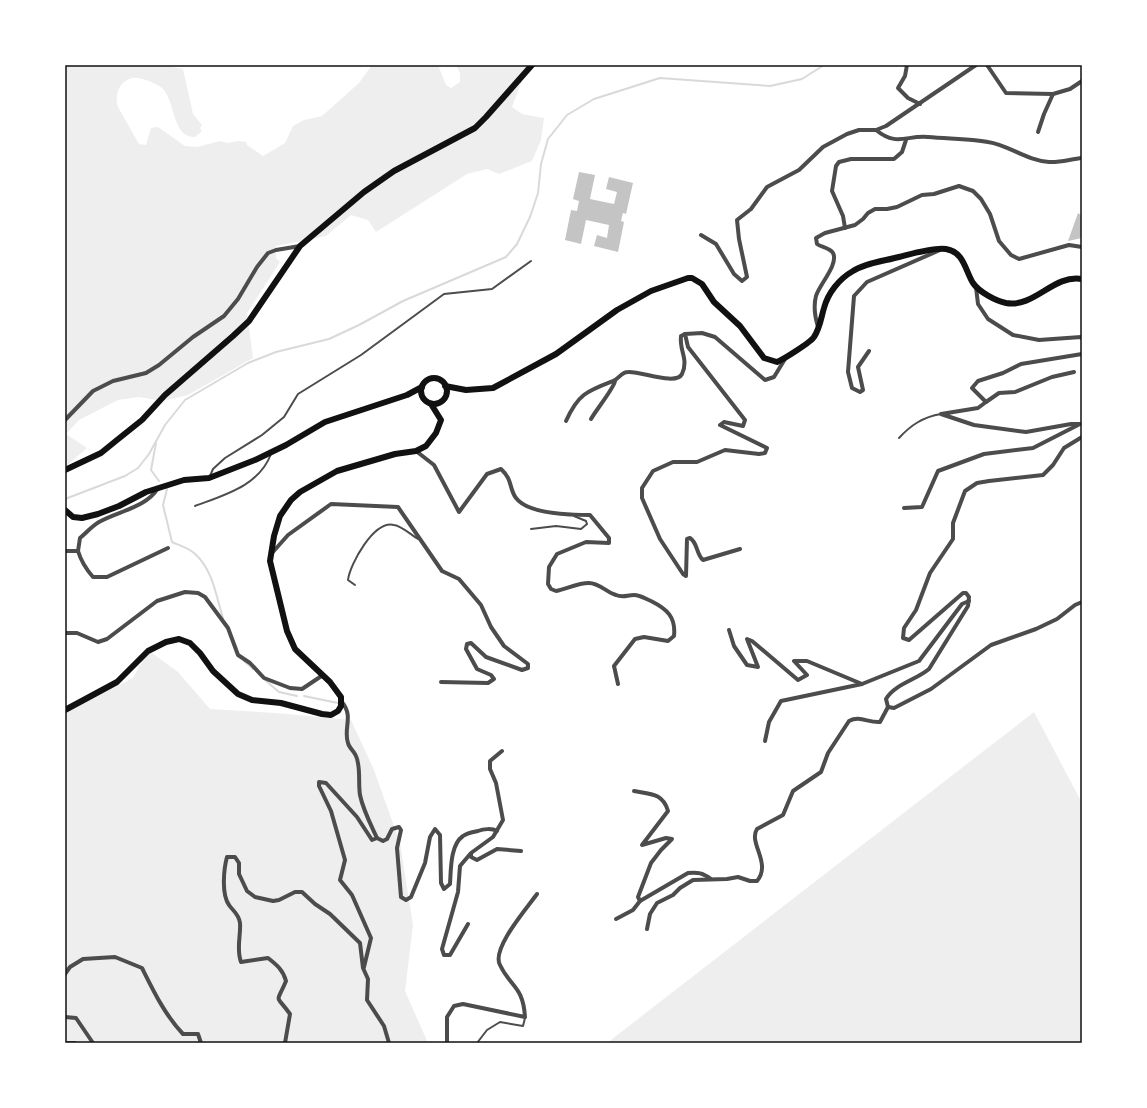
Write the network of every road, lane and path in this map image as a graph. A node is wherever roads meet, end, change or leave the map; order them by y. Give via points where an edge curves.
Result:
1 (532, 65) edge
2 (907, 65) edge
3 (976, 65) edge
4 (987, 65) edge
5 (1082, 81) edge
6 (1053, 94) junction
7 (920, 104) junction
8 (876, 130) junction
9 (1038, 132) dead end
10 (906, 140) junction
11 (1082, 158) edge
12 (845, 228) junction
13 (701, 235) dead end
14 (300, 246) junction
15 (1082, 247) edge
16 (940, 249) junction
17 (530, 260) dead end
18 (1082, 279) edge
19 (976, 286) junction
20 (818, 328) junction
21 (685, 334) junction
22 (1082, 338) edge
23 (869, 351) dead end
24 (1082, 354) edge
25 (785, 359) junction
26 (1074, 372) dead end
27 (615, 381) junction
28 (445, 386) junction
29 (422, 387) junction
30 (459, 388) junction
31 (446, 394) junction
32 (407, 395) junction
33 (422, 397) junction
34 (442, 401) junction
35 (986, 402) junction
36 (431, 404) junction
37 (941, 414) junction
38 (439, 416) junction
39 (591, 419) dead end
40 (65, 420) edge
41 (566, 421) dead end
42 (1080, 424) edge
43 (1082, 436) edge
44 (899, 438) dead end
45 (416, 451) junction
46 (272, 452) junction
47 (65, 470) edge
48 (210, 478) junction
49 (159, 488) junction
50 (195, 506) dead end
51 (904, 508) dead end
52 (66, 512) edge
53 (569, 515) junction
54 (530, 529) dead end
55 (421, 540) junction
56 (168, 548) dead end
57 (740, 549) dead end
58 (65, 551) edge
59 (78, 551) junction
60 (270, 561) junction
61 (355, 585) dead end
62 (969, 601) junction
63 (1082, 602) edge
64 (729, 630) dead end
65 (65, 633) edge
66 (323, 675) junction
67 (441, 682) dead end
68 (618, 684) dead end
69 (862, 684) junction
70 (342, 702) junction
71 (888, 707) junction
72 (65, 710) edge
73 (765, 741) dead end
74 (502, 751) dead end
75 (634, 791) dead end
76 (496, 831) junction
77 (377, 838) junction
78 (521, 851) dead end
79 (471, 854) junction
80 (712, 879) junction
81 (537, 894) dead end
82 (640, 901) junction
83 (616, 919) dead end
84 (468, 924) dead end
85 (648, 929) dead end
86 (363, 968) junction
87 (65, 974) edge
88 (525, 1016) junction
89 (65, 1017) edge
90 (68, 1043) edge
91 (75, 1043) edge
92 (93, 1043) edge
93 (201, 1043) edge
94 (284, 1043) edge
95 (389, 1043) edge
96 (447, 1043) edge
97 (476, 1043) edge

1 - 14 main road via 475,128 378,181
2 - 7 street via 905,76 898,88 908,98
3 - 7 street
4 - 6 street via 1006,93
5 - 6 street via 1070,89
6 - 9 street
7 - 8 street
8 - 10 street via 886,138
8 - 13 street via 859,130 823,147 799,170 767,187 751,209 737,220 746,277 742,280 734,274 716,244
10 - 11 street via 921,137 989,142 1049,162
10 - 12 street via 902,152 894,159 851,159 839,162 836,166 832,191 844,216
12 - 15 street via 855,225 868,212 875,209 897,207 922,195 959,186 973,191 981,199 990,214 999,241 1011,255 1019,258 1069,245
12 - 20 street via 819,235 815,240 818,245 830,250 834,258 833,265 816,295 815,314
14 - 40 street via 268,253 224,316 146,373 112,381 93,392
14 - 47 main road via 249,321 165,394 142,420 101,453
16 - 19 main road via 954,252 961,257
16 - 20 main road via 853,270 829,295
16 - 23 street via 867,282 854,296 848,372 852,388 860,392 863,390 858,368
17 - 48 lane via 492,289 444,294 361,355 298,394 284,417 262,435 225,458 213,469
18 - 19 main road via 1073,278 1061,282 1018,303 999,301
19 - 22 street via 978,304 988,319 1013,335 1039,340
20 - 25 main road via 810,342
21 - 25 street via 702,332 715,337 765,380 774,377
21 - 27 street via 681,336 680,341 685,368 677,378 669,380 643,372 627,372
21 - 57 street via 688,347 744,420 743,426 724,422 720,425 767,448 765,453 759,454 725,450 697,462 673,462 653,471 642,488 642,498 660,539 686,576 687,540 690,538 703,560
24 - 35 street via 1022,364 978,381 972,388
25 - 30 main road via 778,362 764,358 740,326 714,302 702,284 688,278 651,291 617,310 556,354 495,387 466,390
26 - 35 street via 1052,377 1015,392 999,393
27 - 39 street
27 - 41 street via 593,387 583,395
28 - 29 main road via 435,378 425,382
28 - 30 main road
28 - 31 main road
29 - 32 main road
29 - 33 main road
30 - 31 main road
31 - 34 main road
32 - 33 main road
32 - 46 main road via 324,422
33 - 36 main road
34 - 36 main road
34 - 38 main road
35 - 37 street via 978,408
36 - 38 main road
37 - 42 street via 974,425 1026,432
37 - 44 lane via 928,416 909,427
38 - 45 main road via 441,420 436,433 426,446
42 - 51 street via 1033,448 984,454 938,471 922,507
43 - 62 street via 1064,448 1043,475 983,482 965,490 953,523 953,539 930,573 916,610 904,628 903,638 910,640 959,595 966,594
45 - 53 street via 434,465 459,512 487,474 501,469 509,476 516,498 526,507
45 - 60 main road via 395,454 337,471 300,492 280,516
46 - 48 main road
46 - 50 lane via 269,461 250,482
48 - 49 main road via 184,480
49 - 52 main road via 98,514 82,518 73,517
49 - 59 street via 142,503 98,522 80,538
53 - 54 lane via 586,521 587,524 582,529 556,526
53 - 68 street via 590,514 609,538 609,543 586,542 557,554 549,567 548,584 551,590 596,584 616,595 633,595 649,600 666,610 674,622 674,636 668,641 644,637 635,639 614,666
55 - 60 street via 398,507 331,504 288,535 272,553
55 - 61 lane via 394,525 384,526 366,542 350,569 348,580
55 - 67 street via 442,571 459,579 481,605 490,627 504,646 528,664 528,668 522,670 486,657 471,643 467,644 466,649 478,669 494,679 488,683
56 - 59 street via 107,577 93,577
58 - 59 street
60 - 66 main road via 287,631 295,649
62 - 69 street via 962,604 919,661
62 - 71 street via 929,669 890,693 886,699
63 - 71 street via 1043,626 991,644 931,689 894,708
64 - 69 street via 734,646 747,665 758,667 747,639 798,680 807,675 794,661 808,661
65 - 66 street via 77,633 98,642 106,639 157,601 185,592 198,593 204,596 228,628 238,654 264,678 290,688 302,689
66 - 70 main road
69 - 73 street via 781,701 769,722
70 - 72 main road via 338,711 331,715 281,703 252,700 238,694 226,684 190,643 179,639 148,651 117,682
70 - 77 street via 346,706 349,720 346,737 356,756 360,796
71 - 80 street via 880,722 872,723 862,718 849,721 828,753 821,772 793,791 783,815 756,829 762,864 757,881 738,877 727,880
74 - 76 street via 490,761 503,820
75 - 82 street via 658,795 666,802 668,811 642,845 666,838 672,839 651,863 638,897
76 - 77 street via 480,830 465,834 458,840 450,884 444,889 441,883 440,835 435,829 430,837 425,863 411,897 406,900 401,897 397,848 401,830 399,827 392,829 383,841
76 - 79 street via 494,837
77 - 86 street via 372,840 357,817 326,783 320,782 318,786 331,811 345,860 340,880 352,895 371,938
78 - 79 street via 497,849 477,860 471,857
79 - 84 street via 460,866 455,904 442,949 444,955 450,955
80 - 82 street via 704,874 688,873
80 - 85 street via 693,880 657,903 650,914
81 - 88 street via 501,944 499,954 499,964 518,989 524,1003
82 - 83 street via 633,910
86 - 94 street via 360,943 330,914 302,892 295,892 273,901 255,897 247,891 239,874 240,863 235,857 227,857 224,890 228,904 238,916 240,962 268,958 284,974 286,982 278,996 278,1000 290,1014
86 - 95 street via 368,979 367,1000 384,1026
87 - 93 street via 70,967 83,959 115,957 142,968 172,1023 183,1034 198,1034
88 - 96 street via 463,1004 454,1006 447,1017
88 - 97 lane via 523,1026 500,1022 492,1025
89 - 92 street via 76,1018
90 - 91 street

